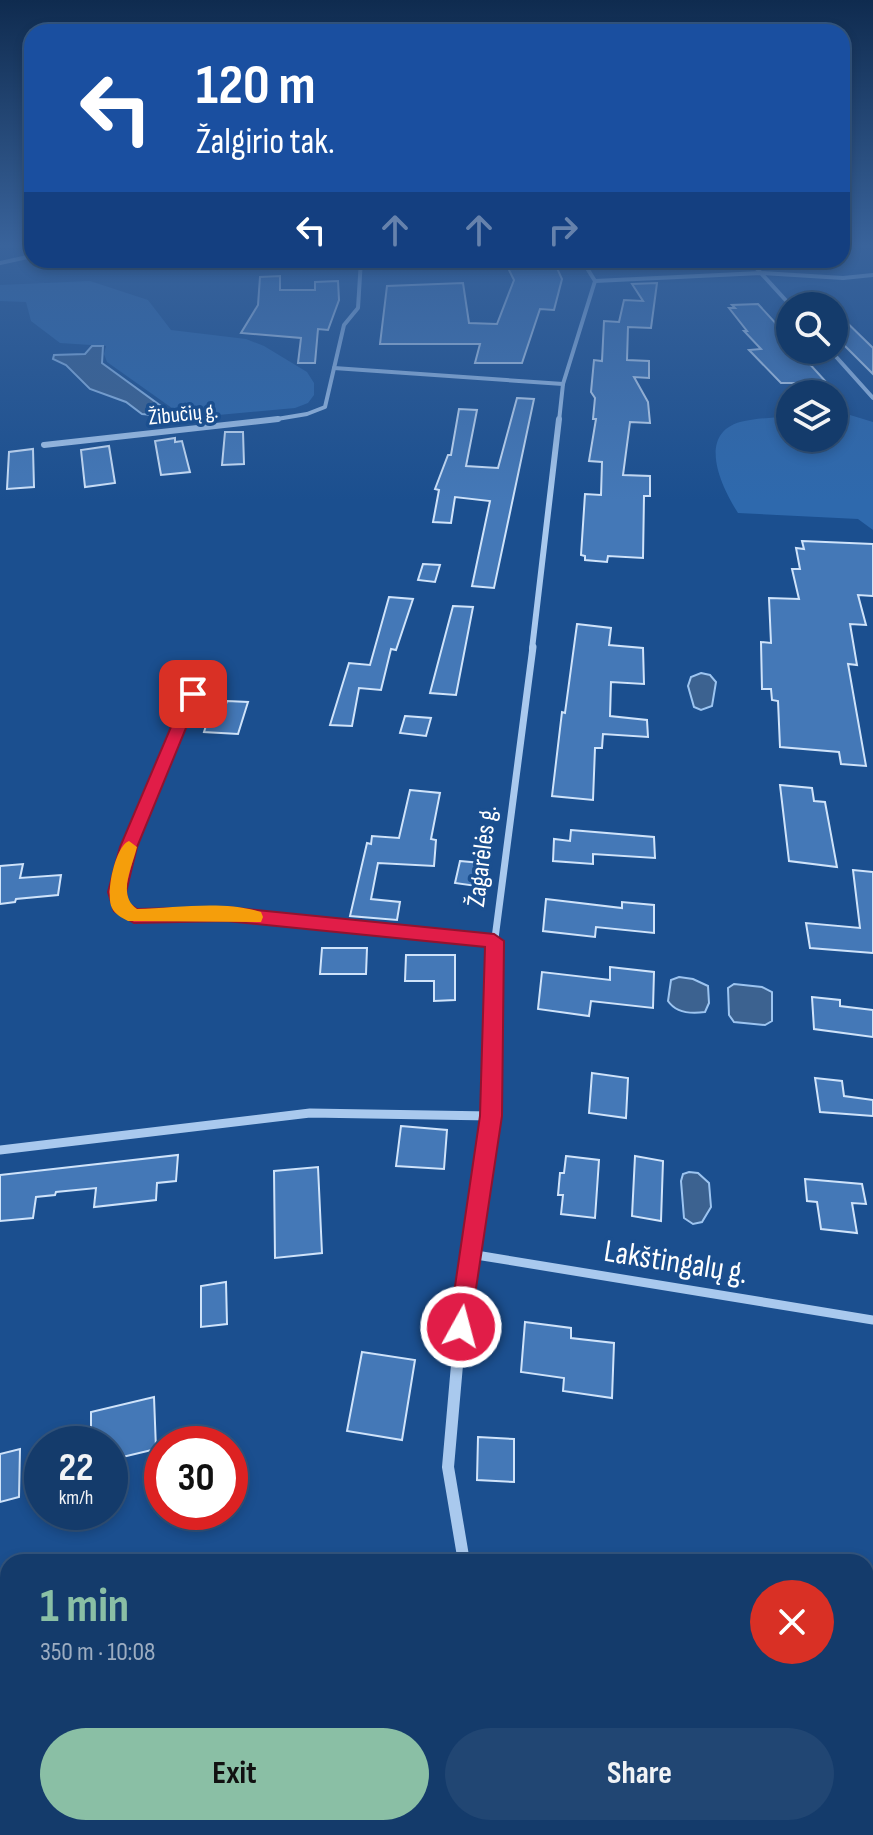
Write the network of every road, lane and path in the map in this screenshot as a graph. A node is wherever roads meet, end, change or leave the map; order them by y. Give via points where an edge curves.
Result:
1 (343, 330) edge
2 (580, 330) edge
3 (843, 364) edge
4 (334, 368) junction
5 (563, 384) junction
6 (873, 398) edge
7 (44, 445) dead end
8 (193, 694) dead end
9 (494, 941) junction
10 (491, 1116) junction
11 (0, 1150) edge
12 (470, 1254) junction
13 (873, 1320) edge
14 (463, 1554) edge

1 - 4 street
2 - 5 street, Žagarėlės g.
3 - 6 street
4 - 5 street
4 - 7 street, Žibučių g. via 325,407 307,414
5 - 9 street, Žagarėlės g.
8 - 9 street via 128,847 117,892 120,906 134,916 226,914
9 - 10 street, Žagarėlės g.
10 - 11 street via 310,1113
10 - 12 street, Žagarėlės g.
12 - 13 street, Lakštingalų g.
12 - 14 street, Žagarėlės g. via 448,1467

